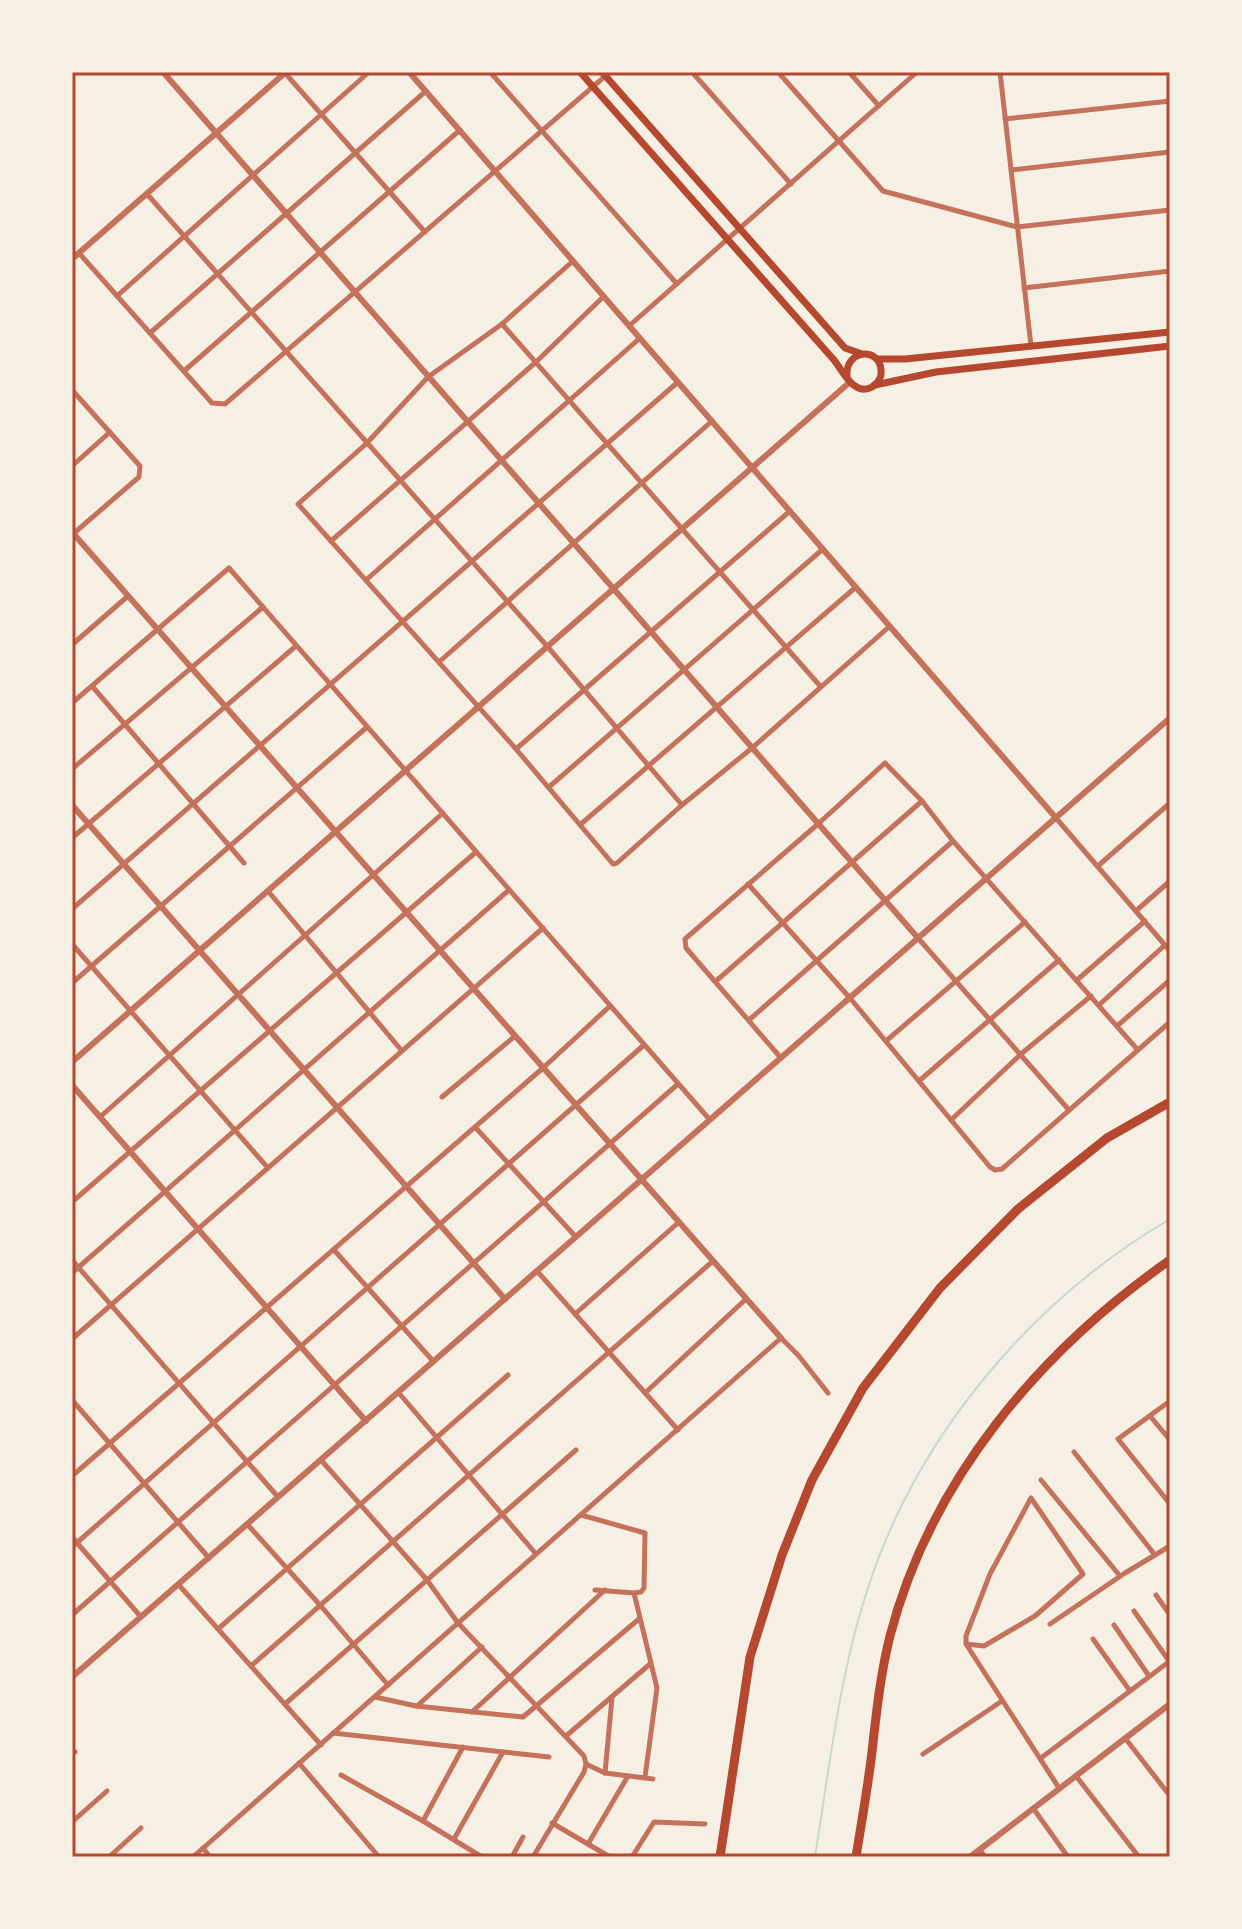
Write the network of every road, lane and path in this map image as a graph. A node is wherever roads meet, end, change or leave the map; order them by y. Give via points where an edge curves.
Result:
1 (163, 72) edge
2 (285, 72) edge
3 (369, 72) edge
4 (409, 72) edge
5 (490, 72) edge
6 (580, 72) edge
7 (692, 72) edge
8 (778, 72) edge
9 (849, 72) edge
10 (916, 72) edge
11 (1000, 72) edge
12 (606, 73) edge
13 (593, 87) junction
14 (426, 91) junction
15 (1170, 101) edge
16 (879, 106) junction
17 (321, 114) junction
18 (1005, 119) junction
19 (460, 130) junction
20 (543, 130) junction
21 (216, 133) junction
22 (839, 141) junction
23 (1170, 152) edge
24 (355, 153) junction
25 (1011, 170) junction
26 (496, 171) junction
27 (253, 175) junction
28 (791, 184) junction
29 (390, 192) junction
30 (147, 194) junction
31 (1170, 210) edge
32 (286, 214) junction
33 (1017, 227) junction
34 (739, 230) junction
35 (425, 232) junction
36 (184, 236) junction
37 (727, 240) junction
38 (79, 253) junction
39 (320, 253) junction
40 (72, 259) edge
41 (574, 261) junction
42 (1170, 271) edge
43 (217, 274) junction
44 (677, 284) junction
45 (1024, 288) junction
46 (355, 292) junction
47 (117, 296) junction
48 (603, 297) junction
49 (251, 313) junction
50 (502, 324) junction
51 (629, 326) junction
52 (1170, 332) edge
53 (150, 333) junction
54 (640, 338) junction
55 (1170, 346) edge
56 (1031, 347) junction
57 (285, 352) junction
58 (862, 354) junction
59 (877, 359) junction
60 (536, 362) junction
61 (184, 371) junction
62 (428, 377) junction
63 (848, 379) junction
64 (678, 382) junction
65 (875, 385) junction
66 (74, 395) edge
67 (569, 400) junction
68 (712, 421) junction
69 (468, 422) junction
70 (110, 432) junction
71 (366, 444) junction
72 (607, 444) junction
73 (502, 462) junction
74 (72, 466) edge
75 (752, 467) junction
76 (400, 482) junction
77 (643, 483) junction
78 (539, 503) junction
79 (790, 510) junction
80 (433, 519) junction
81 (682, 528) junction
82 (73, 533) edge
83 (331, 541) junction
84 (573, 543) junction
85 (823, 549) junction
86 (471, 562) junction
87 (720, 571) junction
88 (366, 580) junction
89 (856, 587) junction
90 (613, 588) junction
91 (128, 596) junction
92 (507, 601) junction
93 (263, 607) junction
94 (754, 610) junction
95 (403, 621) junction
96 (890, 626) junction
97 (158, 629) junction
98 (651, 632) junction
99 (74, 643) edge
100 (296, 645) junction
101 (547, 646) junction
102 (787, 647) junction
103 (439, 662) junction
104 (191, 668) junction
105 (684, 670) junction
106 (330, 684) junction
107 (92, 686) junction
108 (821, 687) junction
109 (583, 691) junction
110 (72, 703) edge
111 (225, 706) junction
112 (478, 707) junction
113 (717, 707) junction
114 (1170, 718) edge
115 (125, 724) junction
116 (367, 727) junction
117 (616, 729) junction
118 (260, 746) junction
119 (752, 748) junction
120 (516, 749) junction
121 (159, 763) junction
122 (648, 767) junction
123 (72, 769) edge
124 (405, 771) junction
125 (549, 787) junction
126 (297, 788) junction
127 (922, 801) junction
128 (193, 803) junction
129 (1170, 803) edge
130 (72, 805) edge
131 (682, 805) junction
132 (443, 813) junction
133 (1056, 818) junction
134 (88, 823) junction
135 (581, 824) junction
136 (818, 824) junction
137 (336, 832) junction
138 (72, 838) edge
139 (953, 841) junction
140 (230, 846) junction
141 (476, 852) junction
142 (851, 861) junction
143 (244, 863) dead end
144 (124, 864) junction
145 (1099, 865) junction
146 (373, 875) junction
147 (987, 878) junction
148 (1170, 881) edge
149 (748, 884) junction
150 (509, 890) junction
151 (268, 891) junction
152 (886, 901) junction
153 (161, 906) junction
154 (72, 909) edge
155 (1137, 910) junction
156 (406, 912) junction
157 (1145, 921) junction
158 (1025, 922) junction
159 (783, 923) junction
160 (543, 928) junction
161 (305, 935) junction
162 (918, 938) junction
163 (72, 944) edge
164 (1165, 945) junction
165 (440, 950) junction
166 (200, 951) junction
167 (1170, 951) edge
168 (1059, 960) junction
169 (817, 962) junction
170 (91, 966) junction
171 (337, 972) junction
172 (1077, 980) junction
173 (1170, 980) edge
174 (716, 981) junction
175 (957, 981) junction
176 (72, 983) edge
177 (473, 989) junction
178 (238, 994) junction
179 (1091, 996) junction
180 (850, 998) junction
181 (1099, 1005) junction
182 (610, 1006) junction
183 (130, 1011) junction
184 (370, 1012) junction
185 (991, 1018) junction
186 (749, 1020) junction
187 (1170, 1022) edge
188 (1117, 1026) junction
189 (270, 1030) junction
190 (515, 1036) junction
191 (886, 1041) junction
192 (644, 1045) junction
193 (1137, 1049) junction
194 (402, 1051) junction
195 (1021, 1054) junction
196 (169, 1056) junction
197 (781, 1058) junction
198 (72, 1062) edge
199 (543, 1068) junction
200 (304, 1069) junction
201 (919, 1081) junction
202 (678, 1084) junction
203 (72, 1085) edge
204 (200, 1091) junction
205 (442, 1097) dead end
206 (1170, 1102) edge
207 (576, 1105) junction
208 (337, 1107) junction
209 (1069, 1110) junction
210 (100, 1117) junction
211 (710, 1120) junction
212 (951, 1120) junction
213 (475, 1127) junction
214 (234, 1130) junction
215 (610, 1144) junction
216 (130, 1151) junction
217 (509, 1164) junction
218 (268, 1168) junction
219 (641, 1180) junction
220 (407, 1187) junction
221 (165, 1191) junction
222 (72, 1202) edge
223 (544, 1202) junction
224 (679, 1222) junction
225 (440, 1225) junction
226 (198, 1229) junction
227 (576, 1237) junction
228 (334, 1250) junction
229 (72, 1260) edge
230 (1170, 1260) edge
231 (713, 1261) junction
232 (474, 1263) junction
233 (78, 1267) junction
234 (537, 1271) junction
235 (72, 1273) edge
236 (368, 1288) junction
237 (505, 1299) junction
238 (746, 1299) junction
239 (111, 1305) junction
240 (267, 1308) junction
241 (575, 1314) junction
242 (402, 1326) junction
243 (781, 1338) junction
244 (72, 1339) edge
245 (301, 1346) junction
246 (609, 1352) junction
247 (433, 1361) junction
248 (508, 1375) dead end
249 (179, 1383) junction
250 (335, 1385) junction
251 (398, 1392) junction
252 (645, 1393) junction
253 (828, 1393) dead end
254 (72, 1400) edge
255 (1170, 1401) edge
256 (1150, 1416) junction
257 (213, 1421) junction
258 (366, 1421) junction
259 (678, 1430) junction
260 (436, 1437) junction
261 (1170, 1440) edge
262 (110, 1444) junction
263 (576, 1450) dead end
264 (1074, 1452) dead end
265 (321, 1460) junction
266 (247, 1462) junction
267 (72, 1476) edge
268 (468, 1476) junction
269 (1041, 1480) dead end
270 (144, 1484) junction
271 (278, 1497) junction
272 (360, 1504) junction
273 (1170, 1504) edge
274 (502, 1514) junction
275 (580, 1515) junction
276 (178, 1522) junction
277 (247, 1524) junction
278 (72, 1537) edge
279 (393, 1542) junction
280 (74, 1545) edge
281 (1170, 1546) edge
282 (536, 1554) junction
283 (1155, 1555) junction
284 (209, 1558) junction
285 (286, 1567) junction
286 (1120, 1576) junction
287 (427, 1580) junction
288 (110, 1581) junction
289 (178, 1584) junction
290 (595, 1590) dead end
291 (605, 1590) junction
292 (634, 1593) junction
293 (1156, 1595) dead end
294 (320, 1605) junction
295 (1134, 1611) dead end
296 (72, 1615) edge
297 (1170, 1615) edge
298 (141, 1617) junction
299 (639, 1619) junction
300 (458, 1623) junction
301 (1050, 1624) dead end
302 (1114, 1625) dead end
303 (218, 1629) junction
304 (1093, 1639) dead end
305 (353, 1643) junction
306 (966, 1644) junction
307 (482, 1647) junction
308 (1170, 1661) edge
309 (650, 1664) junction
310 (251, 1666) junction
311 (1149, 1676) junction
312 (72, 1677) edge
313 (513, 1678) junction
314 (388, 1685) junction
315 (1130, 1691) junction
316 (374, 1697) junction
317 (613, 1697) junction
318 (1002, 1701) junction
319 (285, 1704) junction
320 (1170, 1704) edge
321 (416, 1706) junction
322 (539, 1706) junction
323 (472, 1713) junction
324 (332, 1733) junction
325 (566, 1736) junction
326 (1125, 1738) junction
327 (321, 1745) junction
328 (463, 1747) junction
329 (503, 1752) junction
330 (923, 1754) dead end
331 (549, 1757) dead end
332 (1041, 1758) junction
333 (299, 1763) junction
334 (586, 1764) junction
335 (605, 1773) junction
336 (341, 1775) dead end
337 (628, 1776) junction
338 (1076, 1776) junction
339 (645, 1777) junction
340 (653, 1779) dead end
341 (1059, 1788) junction
342 (107, 1791) dead end
343 (1170, 1796) edge
344 (1033, 1808) junction
345 (423, 1821) junction
346 (72, 1822) edge
347 (552, 1823) junction
348 (705, 1824) dead end
349 (141, 1828) dead end
350 (523, 1837) dead end
351 (454, 1839) junction
352 (588, 1844) junction
353 (203, 1848) junction
354 (980, 1850) junction
355 (534, 1856) edge
356 (109, 1857) edge
357 (193, 1857) edge
358 (210, 1857) edge
359 (379, 1857) edge
360 (482, 1857) edge
361 (512, 1857) edge
362 (610, 1857) edge
363 (632, 1857) edge
364 (720, 1857) edge
365 (856, 1857) edge
366 (970, 1857) edge
367 (985, 1857) edge
368 (1068, 1857) edge
369 (1139, 1857) edge

1 - 21 street
2 - 17 street
2 - 21 street
3 - 17 street
4 - 14 street
5 - 20 street
6 - 13 main road
7 - 28 street
8 - 22 street
9 - 16 street
10 - 16 street
11 - 18 street
12 - 13 street
12 - 34 main road
13 - 20 street
13 - 37 main road
14 - 19 street
14 - 24 street
15 - 18 street
16 - 22 street
17 - 24 street
17 - 27 street
18 - 25 street
19 - 26 street
19 - 29 street
20 - 26 street
20 - 44 street
21 - 27 street
21 - 30 street
22 - 28 street
22 - 33 street via 883,191
23 - 25 street
24 - 29 street
24 - 32 street
25 - 33 street
26 - 35 street
26 - 41 street
27 - 32 street
27 - 36 street
28 - 34 street
29 - 35 street
29 - 39 street
30 - 36 street
30 - 38 street
31 - 33 street
32 - 39 street
32 - 43 street
33 - 45 street
34 - 37 street
34 - 58 main road via 845,348
35 - 46 street
36 - 43 street
36 - 47 street
37 - 44 street
37 - 63 main road
38 - 40 street
38 - 47 street
39 - 46 street
39 - 49 street
41 - 48 street
41 - 50 street
42 - 45 street
43 - 49 street
43 - 53 street
44 - 51 street
45 - 56 street
46 - 57 street
46 - 62 street
47 - 53 street
48 - 51 street
48 - 60 street
49 - 57 street
49 - 61 street
50 - 60 street
50 - 62 street
51 - 54 street
52 - 56 main road
53 - 61 street
54 - 64 street
54 - 67 street
55 - 65 main road via 936,372
56 - 59 main road
57 - 61 street via 225,404 212,403
57 - 71 street
58 - 59 main road
58 - 63 main road via 848,364
59 - 65 main road via 882,370
60 - 67 street
60 - 69 street
62 - 69 street
62 - 71 street
63 - 65 main road via 859,388
63 - 75 street
64 - 68 street
64 - 72 street
66 - 70 street
67 - 72 street
67 - 73 street
68 - 75 street
68 - 77 street
69 - 73 street
69 - 76 street
70 - 74 street
70 - 82 street via 140,466 139,477
71 - 76 street
71 - 83 street via 298,504
72 - 77 street
72 - 78 street
73 - 78 street
73 - 80 street
75 - 79 street
75 - 81 street
76 - 80 street
76 - 83 street
77 - 81 street
77 - 84 street
78 - 84 street
78 - 86 street
79 - 85 street
79 - 87 street
80 - 86 street
80 - 88 street
81 - 87 street
81 - 90 street
82 - 91 street
83 - 88 street
84 - 90 street
84 - 92 street
85 - 89 street
85 - 94 street
86 - 92 street
86 - 95 street
87 - 94 street
87 - 98 street
88 - 95 street
89 - 96 street
89 - 102 street
90 - 98 street
90 - 101 street
91 - 97 street
91 - 99 street
92 - 101 street
92 - 103 street
93 - 97 street via 229,568
93 - 100 street
93 - 104 street
94 - 102 street
94 - 105 street
95 - 103 street
95 - 106 street
96 - 108 street
96 - 133 street
97 - 104 street
97 - 107 street
98 - 105 street
98 - 109 street
100 - 106 street
100 - 111 street
101 - 109 street
101 - 112 street
102 - 108 street
102 - 113 street
103 - 112 street
104 - 111 street
104 - 115 street
105 - 113 street
105 - 117 street
106 - 116 street
106 - 118 street
107 - 110 street
107 - 115 street
108 - 119 street
109 - 117 street
109 - 120 street
111 - 118 street
111 - 121 street
112 - 120 street
112 - 124 street
113 - 119 street
113 - 122 street
114 - 133 street
115 - 121 street
115 - 123 street
116 - 124 street
116 - 126 street
117 - 122 street
117 - 125 street
118 - 126 street
118 - 128 street
119 - 131 street
119 - 136 street
120 - 125 street
121 - 128 street
121 - 134 street
122 - 131 street
122 - 135 street
124 - 132 street
124 - 137 street
125 - 135 street
126 - 137 street
126 - 140 street
127 - 136 street via 885,763
127 - 139 street
127 - 142 street
128 - 140 street
128 - 144 street
129 - 145 street
130 - 134 street
131 - 135 street via 615,865
132 - 141 street
132 - 146 street
133 - 145 street
133 - 147 street
134 - 138 street
134 - 144 street
136 - 142 street
136 - 149 street
137 - 146 street
137 - 151 street
139 - 147 street
139 - 152 street
140 - 143 street
140 - 153 street
141 - 150 street
141 - 156 street
142 - 152 street
142 - 159 street
144 - 153 street
144 - 154 street
145 - 155 street
146 - 156 street
146 - 161 street
147 - 158 street
147 - 162 street
148 - 155 street
149 - 159 street
149 - 174 street via 685,939 686,948
150 - 160 street
150 - 165 street
151 - 161 street
151 - 166 street
152 - 162 street
152 - 169 street
153 - 166 street
153 - 170 street
155 - 157 street
156 - 165 street
156 - 171 street
157 - 164 street
157 - 172 street
158 - 168 street
158 - 175 street
159 - 169 street
159 - 174 street
160 - 177 street
160 - 182 street
161 - 171 street
161 - 178 street
162 - 175 street
162 - 180 street
163 - 170 street
164 - 167 street
164 - 181 street
165 - 177 street
165 - 184 street
166 - 178 street
166 - 183 street
168 - 172 street
168 - 185 street
169 - 180 street
169 - 186 street
170 - 176 street
170 - 183 street
171 - 184 street
171 - 189 street
172 - 179 street
173 - 188 street
174 - 186 street
175 - 185 street
175 - 191 street
177 - 190 street
177 - 194 street
178 - 189 street
178 - 196 street
179 - 181 street
179 - 195 street
180 - 191 street
180 - 197 street
181 - 188 street
182 - 192 street
182 - 199 street
183 - 196 street
183 - 198 street
184 - 194 street
184 - 200 street
185 - 195 street
185 - 201 street
186 - 197 street
187 - 193 street
188 - 193 street
189 - 200 street
189 - 204 street
190 - 199 street
190 - 205 street
191 - 201 street
192 - 202 street
192 - 207 street
193 - 209 street
194 - 208 street
195 - 209 street
195 - 212 street
196 - 204 street
196 - 210 street
197 - 211 street
199 - 207 street
199 - 213 street
200 - 208 street
200 - 214 street
201 - 212 street
202 - 211 street
202 - 215 street
203 - 210 street
204 - 214 street
204 - 216 street
206 - 364 highway via 1107,1138 1018,1209 940,1288 863,1388 812,1480 750,1657
207 - 215 street
207 - 217 street
208 - 218 street
208 - 220 street
209 - 212 street via 995,1170
210 - 216 street
211 - 219 street
213 - 217 street
213 - 220 street
214 - 218 street
214 - 221 street
215 - 219 street
215 - 223 street
216 - 221 street
216 - 222 street
217 - 223 street
217 - 225 street
218 - 226 street
219 - 224 street
219 - 227 street
220 - 225 street
220 - 228 street
221 - 226 street
221 - 233 street
223 - 227 street
223 - 232 street
224 - 231 street
224 - 241 street
225 - 232 street
225 - 236 street
226 - 239 street
226 - 240 street
227 - 234 street
228 - 236 street
228 - 240 street
229 - 233 street
230 - 365 highway via 1049,1360 990,1431 942,1510 891,1634 879,1684
231 - 238 street
231 - 246 street
232 - 237 street
232 - 242 street
233 - 235 street
233 - 239 street
234 - 237 street
234 - 241 street
236 - 242 street
236 - 245 street
237 - 247 street
238 - 243 street
238 - 252 street
239 - 244 street
239 - 249 street
240 - 245 street
240 - 249 street
241 - 246 street
242 - 247 street
242 - 250 street
243 - 253 street
243 - 259 street
245 - 250 street
245 - 257 street
246 - 252 street
246 - 268 street
247 - 251 street
248 - 260 street
249 - 257 street
249 - 262 street
250 - 258 street
250 - 266 street
251 - 258 street
251 - 260 street
252 - 259 street
254 - 262 street
255 - 256 street
256 - 261 street
256 - 273 street via 1118,1439
257 - 266 street
257 - 270 street
258 - 265 street
259 - 275 street
260 - 268 street
260 - 272 street
262 - 267 street
262 - 270 street
263 - 274 street
264 - 283 street
265 - 271 street
265 - 272 street
266 - 271 street
266 - 276 street
268 - 274 street
268 - 279 street
269 - 286 street
270 - 276 street
270 - 280 street
271 - 277 street
272 - 279 street
272 - 285 street
274 - 282 street
274 - 287 street
275 - 282 street
275 - 292 street via 645,1533 644,1588
276 - 284 street
276 - 288 street
277 - 284 street
277 - 285 street
278 - 280 street
279 - 287 street
279 - 294 street
280 - 288 street
281 - 283 street
282 - 300 street
283 - 286 street
284 - 289 street
285 - 294 street
285 - 303 street
286 - 301 street
287 - 300 street
287 - 305 street
288 - 296 street
288 - 298 street
289 - 298 street
289 - 303 street
290 - 291 street
291 - 292 street
291 - 313 street
292 - 299 street
293 - 297 street
294 - 305 street
294 - 310 street
295 - 308 street
298 - 312 street
299 - 309 street
299 - 322 street
300 - 307 street
300 - 314 street
302 - 311 street
303 - 310 street
304 - 315 street
305 - 314 street
305 - 319 street
306 - 306 street via 984,1646 1035,1616 1083,1574 1031,1498 990,1574
306 - 318 street
307 - 313 street
307 - 321 street
308 - 311 street
309 - 317 street
309 - 339 street via 657,1688
310 - 319 street
311 - 315 street
313 - 322 street
313 - 323 street
314 - 316 street
315 - 332 street
316 - 321 street
316 - 324 street
317 - 325 street
317 - 335 street
318 - 330 street
318 - 332 street
319 - 327 street
320 - 326 street
321 - 323 street
322 - 323 street via 523,1717
322 - 325 street
324 - 327 street
324 - 328 street
325 - 334 street
326 - 338 street
326 - 343 street
327 - 333 street
328 - 329 street
328 - 345 street
329 - 331 street
329 - 351 street
332 - 341 street
333 - 353 street
333 - 359 street
334 - 335 street
334 - 347 street
335 - 337 street
336 - 345 street
337 - 339 street
337 - 352 street
338 - 341 street
338 - 369 street
339 - 340 street
341 - 344 street
342 - 346 street
344 - 354 street
344 - 368 street
345 - 351 street
347 - 352 street
347 - 355 street
348 - 363 street via 654,1822
349 - 356 street
350 - 361 street
351 - 360 street
352 - 362 street
353 - 357 street
353 - 358 street
354 - 366 street
354 - 367 street

